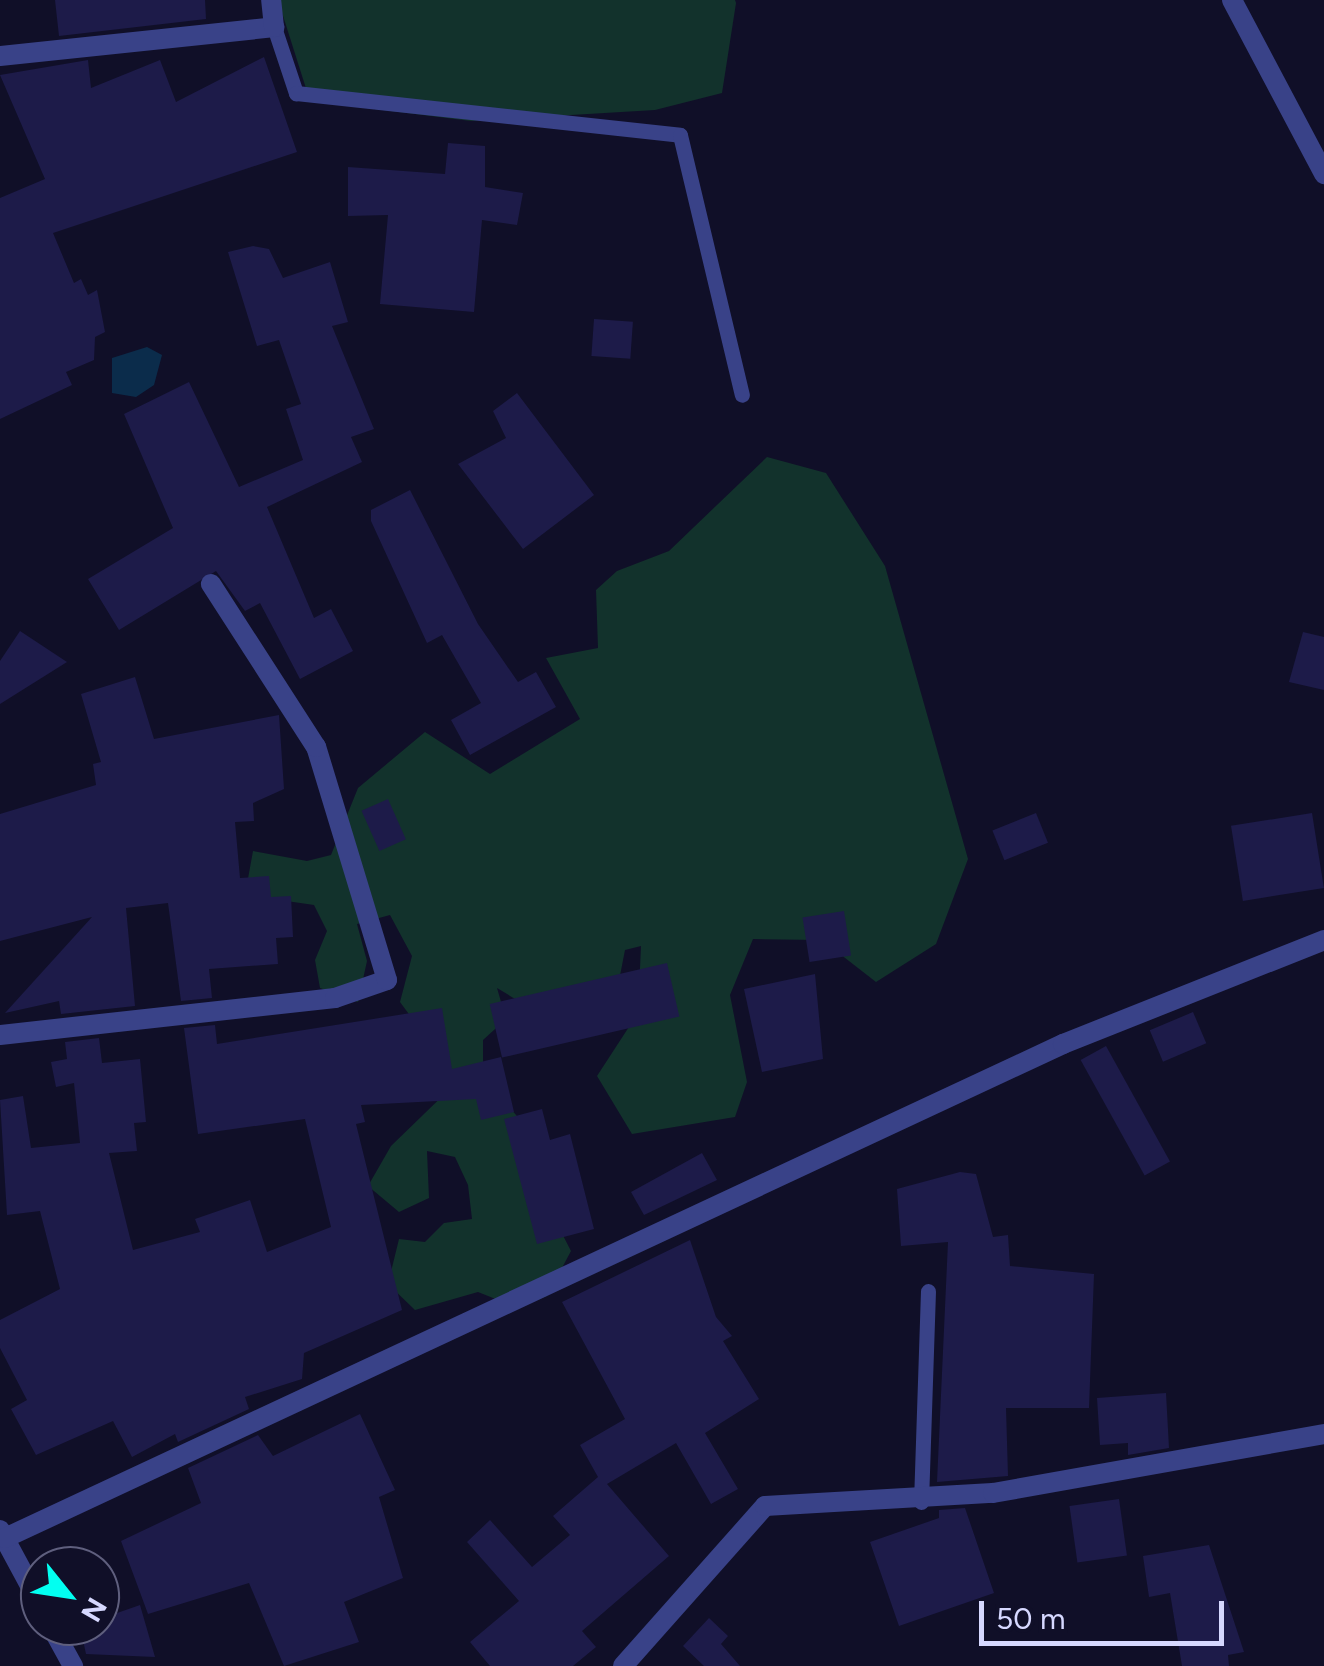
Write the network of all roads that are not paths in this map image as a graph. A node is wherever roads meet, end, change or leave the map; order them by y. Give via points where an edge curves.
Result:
1 (271, 0) edge
2 (1232, 0) edge
3 (274, 27) junction
4 (0, 56) edge
5 (1324, 174) edge
6 (742, 395) dead end
7 (211, 584) dead end
8 (1324, 940) edge
9 (0, 1034) edge
10 (928, 1292) dead end
11 (1324, 1434) edge
12 (921, 1502) junction
13 (2, 1534) edge
14 (20, 1567) edge
15 (623, 1666) edge

1 - 3 street
2 - 5 street
3 - 4 street
3 - 6 lane via 296,93 680,135
7 - 9 street via 316,747 387,980 335,998
8 - 13 street via 1063,1044
10 - 12 lane
11 - 12 street
12 - 15 street via 764,1506
13 - 14 street

